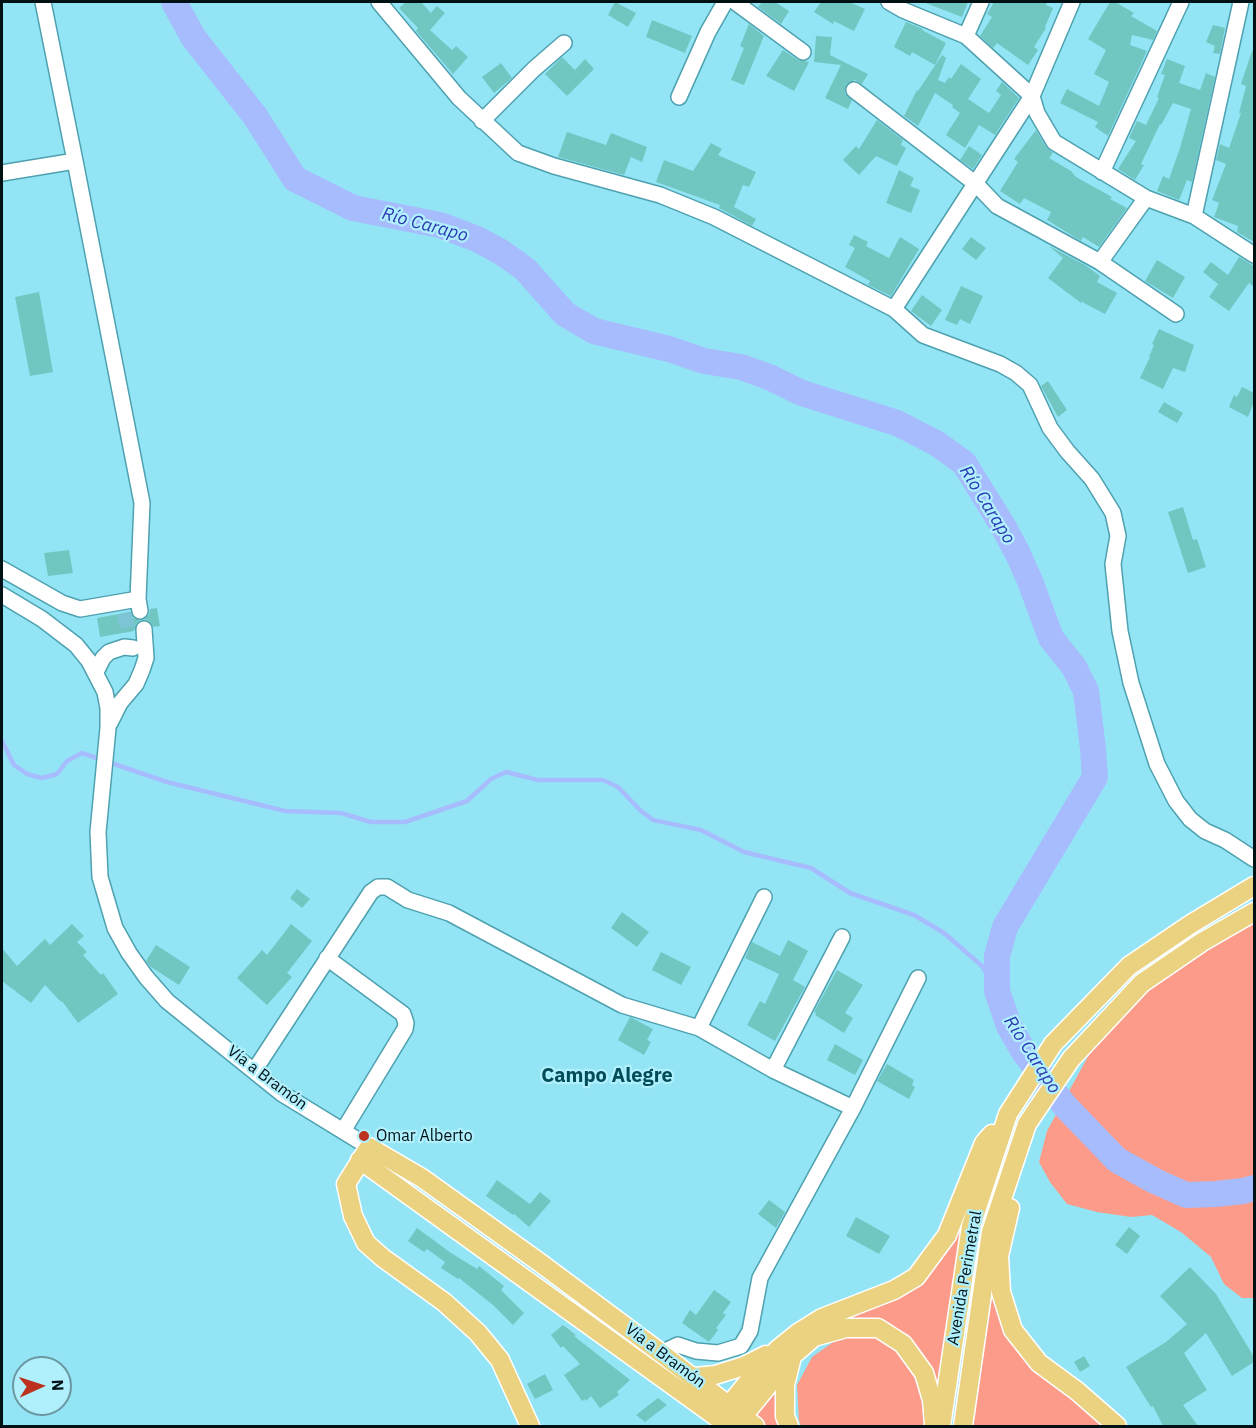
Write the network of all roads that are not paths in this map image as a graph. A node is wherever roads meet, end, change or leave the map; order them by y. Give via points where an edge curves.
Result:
1 (43, 2) edge
2 (379, 2) edge
3 (735, 2) edge
4 (889, 2) edge
5 (981, 2) edge
6 (1072, 2) edge
7 (1181, 2) edge
8 (1241, 2) edge
9 (966, 36) junction
10 (564, 43) dead end
11 (803, 52) dead end
12 (854, 90) dead end
13 (1032, 96) junction
14 (680, 97) dead end
15 (482, 121) junction
16 (75, 161) junction
17 (1102, 172) junction
18 (2, 174) edge
19 (976, 184) junction
20 (1146, 198) junction
21 (1194, 216) junction
22 (1254, 255) edge
23 (1100, 262) junction
24 (894, 309) junction
25 (1176, 314) dead end
26 (2, 569) edge
27 (2, 595) edge
28 (133, 648) junction
29 (144, 666) junction
30 (96, 672) junction
31 (108, 728) junction
32 (1254, 859) edge
33 (1254, 886) edge
34 (764, 897) dead end
35 (1254, 912) edge
36 (842, 937) dead end
37 (327, 958) junction
38 (918, 978) dead end
39 (699, 1028) junction
40 (773, 1070) junction
41 (254, 1071) junction
42 (853, 1108) junction
43 (1008, 1114) junction
44 (1027, 1124) junction
45 (343, 1131) junction
46 (364, 1153) junction
47 (661, 1353) junction
48 (785, 1353) junction
49 (689, 1375) junction
50 (735, 1420) edge
51 (530, 1426) edge
52 (789, 1426) edge
53 (934, 1426) edge
54 (941, 1426) edge
55 (963, 1426) edge
56 (1117, 1426) edge

1 - 16 street
2 - 15 street
3 - 11 street
3 - 14 street via 708,32
4 - 9 street
5 - 9 street
6 - 13 street
7 - 17 street
8 - 21 street
9 - 13 street
10 - 15 street
12 - 19 street
13 - 17 street via 1054,142
13 - 19 street
15 - 24 street via 518,153 660,195 714,217
16 - 18 street
16 - 26 street via 142,503 139,605 80,609
17 - 20 street
19 - 23 street via 997,206
19 - 24 street
20 - 21 street
20 - 23 street
21 - 22 street
23 - 25 street
24 - 32 street via 923,335 1000,364 1030,385 1050,428 1105,498 1118,536 1113,564 1120,631 1156,764 1190,819
27 - 30 street, Vía a Bramón via 76,645
28 - 29 street
28 - 29 street via 136,630 146,647
28 - 30 street via 109,652
29 - 31 street
30 - 31 street, Vía a Bramón via 105,692
31 - 41 street, Vía a Bramón via 98,832 100,877 116,928 129,954 167,1001
33 - 43 main road, Avenida Perimetral via 1128,966 1053,1044
34 - 39 street
35 - 44 main road, Avenida Perimetral via 1142,983 1071,1059
36 - 40 street
37 - 39 street via 374,888 387,886 408,900 448,913 622,1005
37 - 41 street
37 - 45 street via 403,1014 406,1023
38 - 42 street
39 - 40 street
40 - 42 street
41 - 45 street, Vía a Bramón via 281,1093
42 - 47 street via 760,1278 750,1331 741,1346 718,1353 678,1345
43 - 48 main road via 984,1143 947,1234 916,1277 894,1290 822,1318
43 - 54 main road, Avenida Perimetral via 971,1226
44 - 55 main road, Avenida Perimetral via 992,1232
44 - 56 main road via 999,1256 1001,1292 1013,1330 1039,1363
45 - 46 street, Vía a Bramón
46 - 47 main road, Vía a Bramón via 422,1178
46 - 50 main road, Vía a Bramón
46 - 51 main road via 346,1185 353,1216 366,1243 478,1333 500,1360
47 - 49 main road, Vía a Bramón
48 - 49 main road via 725,1372
48 - 50 main road
48 - 52 main road via 785,1416
48 - 53 main road via 814,1337 846,1328 878,1328 903,1344 924,1373
49 - 50 main road, Vía a Bramón

